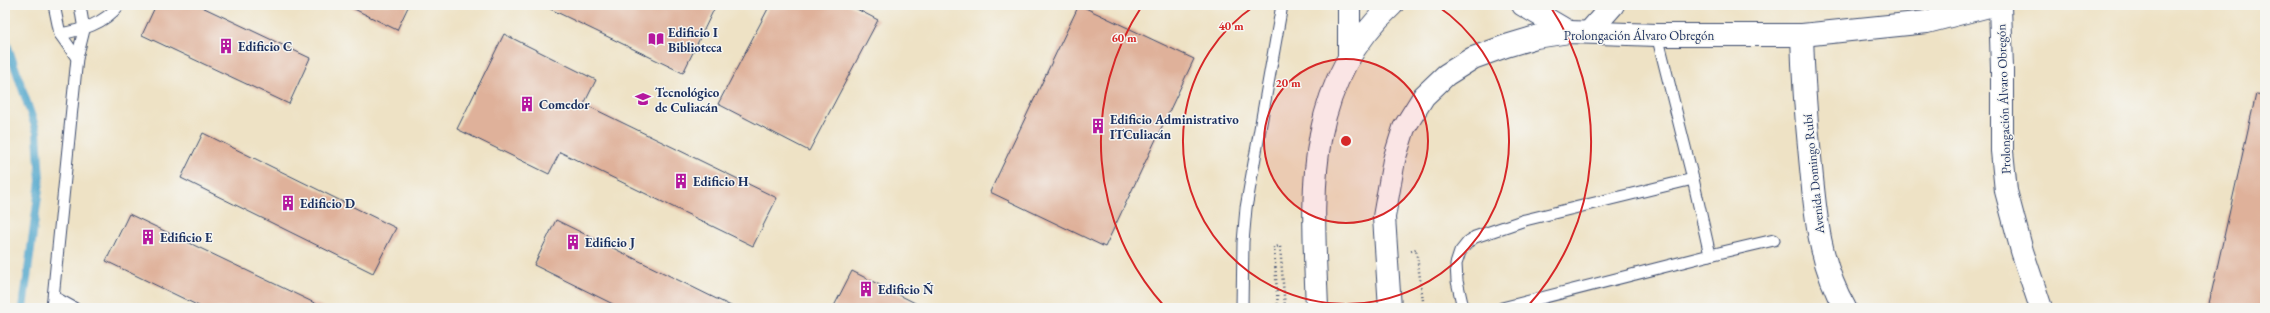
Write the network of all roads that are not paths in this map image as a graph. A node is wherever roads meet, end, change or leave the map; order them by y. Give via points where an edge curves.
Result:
1 (54, 5) edge
2 (80, 5) edge
3 (119, 5) edge
4 (1282, 5) edge
5 (1350, 5) edge
6 (1392, 5) edge
7 (1523, 5) edge
8 (1613, 5) edge
9 (1993, 5) edge
10 (2000, 5) edge
11 (84, 30) junction
12 (1579, 32) junction
13 (60, 34) junction
14 (1657, 35) junction
15 (1802, 35) junction
16 (77, 58) junction
17 (1349, 58) junction
18 (1693, 179) junction
19 (1774, 240) dead end
20 (1710, 254) junction
21 (53, 302) edge
22 (74, 308) edge
23 (1242, 308) edge
24 (1317, 308) edge
25 (1390, 308) edge
26 (1463, 308) edge
27 (1502, 308) edge
28 (1845, 308) edge
29 (2041, 308) edge

1 - 13 lane
2 - 11 lane
3 - 11 lane via 113,13
4 - 23 lane via 1246,208
5 - 17 main road
6 - 17 main road via 1369,29
7 - 12 main road
8 - 12 main road
9 - 15 main road, Prolongación Álvaro Obregón via 1927,22
10 - 29 main road, Prolongación Álvaro Obregón via 2002,151 2006,191
11 - 13 lane
11 - 16 lane
12 - 14 main road, Prolongación Álvaro Obregón
12 - 25 main road, Prolongación Álvaro Obregón via 1529,39 1473,58 1446,74 1424,96 1404,128 1388,192 1384,217
13 - 16 lane
14 - 15 main road, Prolongación Álvaro Obregón
14 - 18 lane
15 - 28 main road, Avenida Domingo Rubí via 1803,80 1819,237 1828,272
16 - 21 lane
17 - 24 main road via 1328,104 1316,158 1313,201
18 - 20 lane
18 - 26 lane via 1525,220 1475,237 1460,252 1456,264
19 - 20 lane
20 - 27 lane
21 - 22 lane

